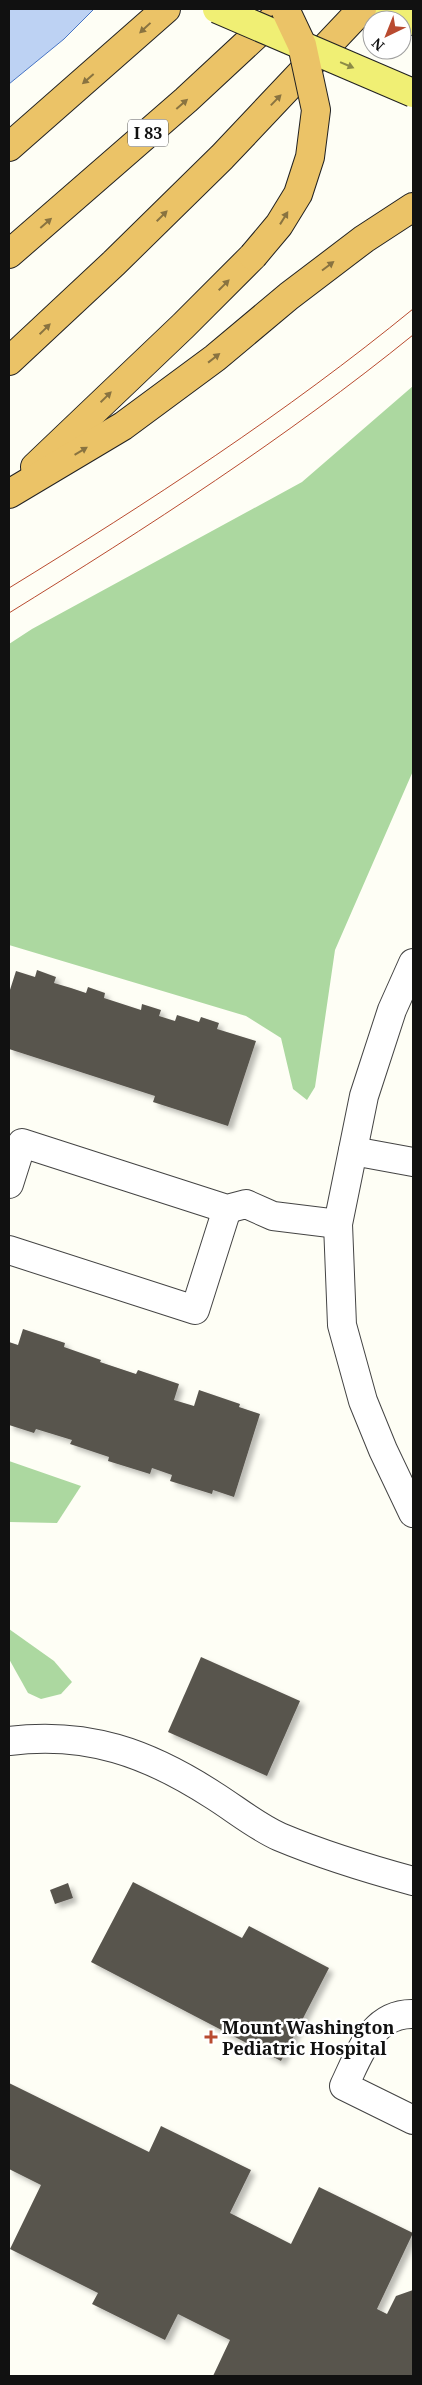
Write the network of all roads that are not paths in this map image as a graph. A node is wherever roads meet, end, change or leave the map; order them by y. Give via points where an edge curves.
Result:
1 (166, 9) edge
2 (217, 9) edge
3 (285, 9) edge
4 (362, 9) edge
5 (387, 9) edge
6 (413, 21) edge
7 (302, 45) junction
8 (413, 93) edge
9 (9, 147) edge
10 (413, 207) edge
11 (9, 254) edge
12 (9, 361) edge
13 (9, 493) edge
14 (413, 963) edge
15 (353, 1151) junction
16 (413, 1162) edge
17 (9, 1184) edge
18 (227, 1210) junction
19 (338, 1224) junction
20 (9, 1250) edge
21 (413, 1513) edge
22 (9, 1741) edge
23 (413, 1881) edge
24 (413, 2014) edge
25 (413, 2120) edge

1 -> 9 highway
2 - 7 main road, bridge
3 - 7 highway, bridge
11 -> 3 highway, I 83
12 -> 4 highway via 222,157
5 - 6 main road
7 -> 8 main road, bridge
13 -> 7 highway, bridge via 183,326 253,256 279,225 298,194 310,157 316,110
13 -> 10 highway via 123,426 215,358 364,239
14 - 15 street via 392,1010 367,1087
15 - 16 street
15 - 19 street
17 - 18 street via 22,1143
18 - 19 street via 246,1204 273,1216
18 - 20 street via 195,1310
19 - 21 street via 342,1325 363,1401 382,1450
22 - 23 street via 37,1737 88,1742 132,1753 176,1772 278,1837
24 - 25 street via 382,2022 367,2039 344,2086

